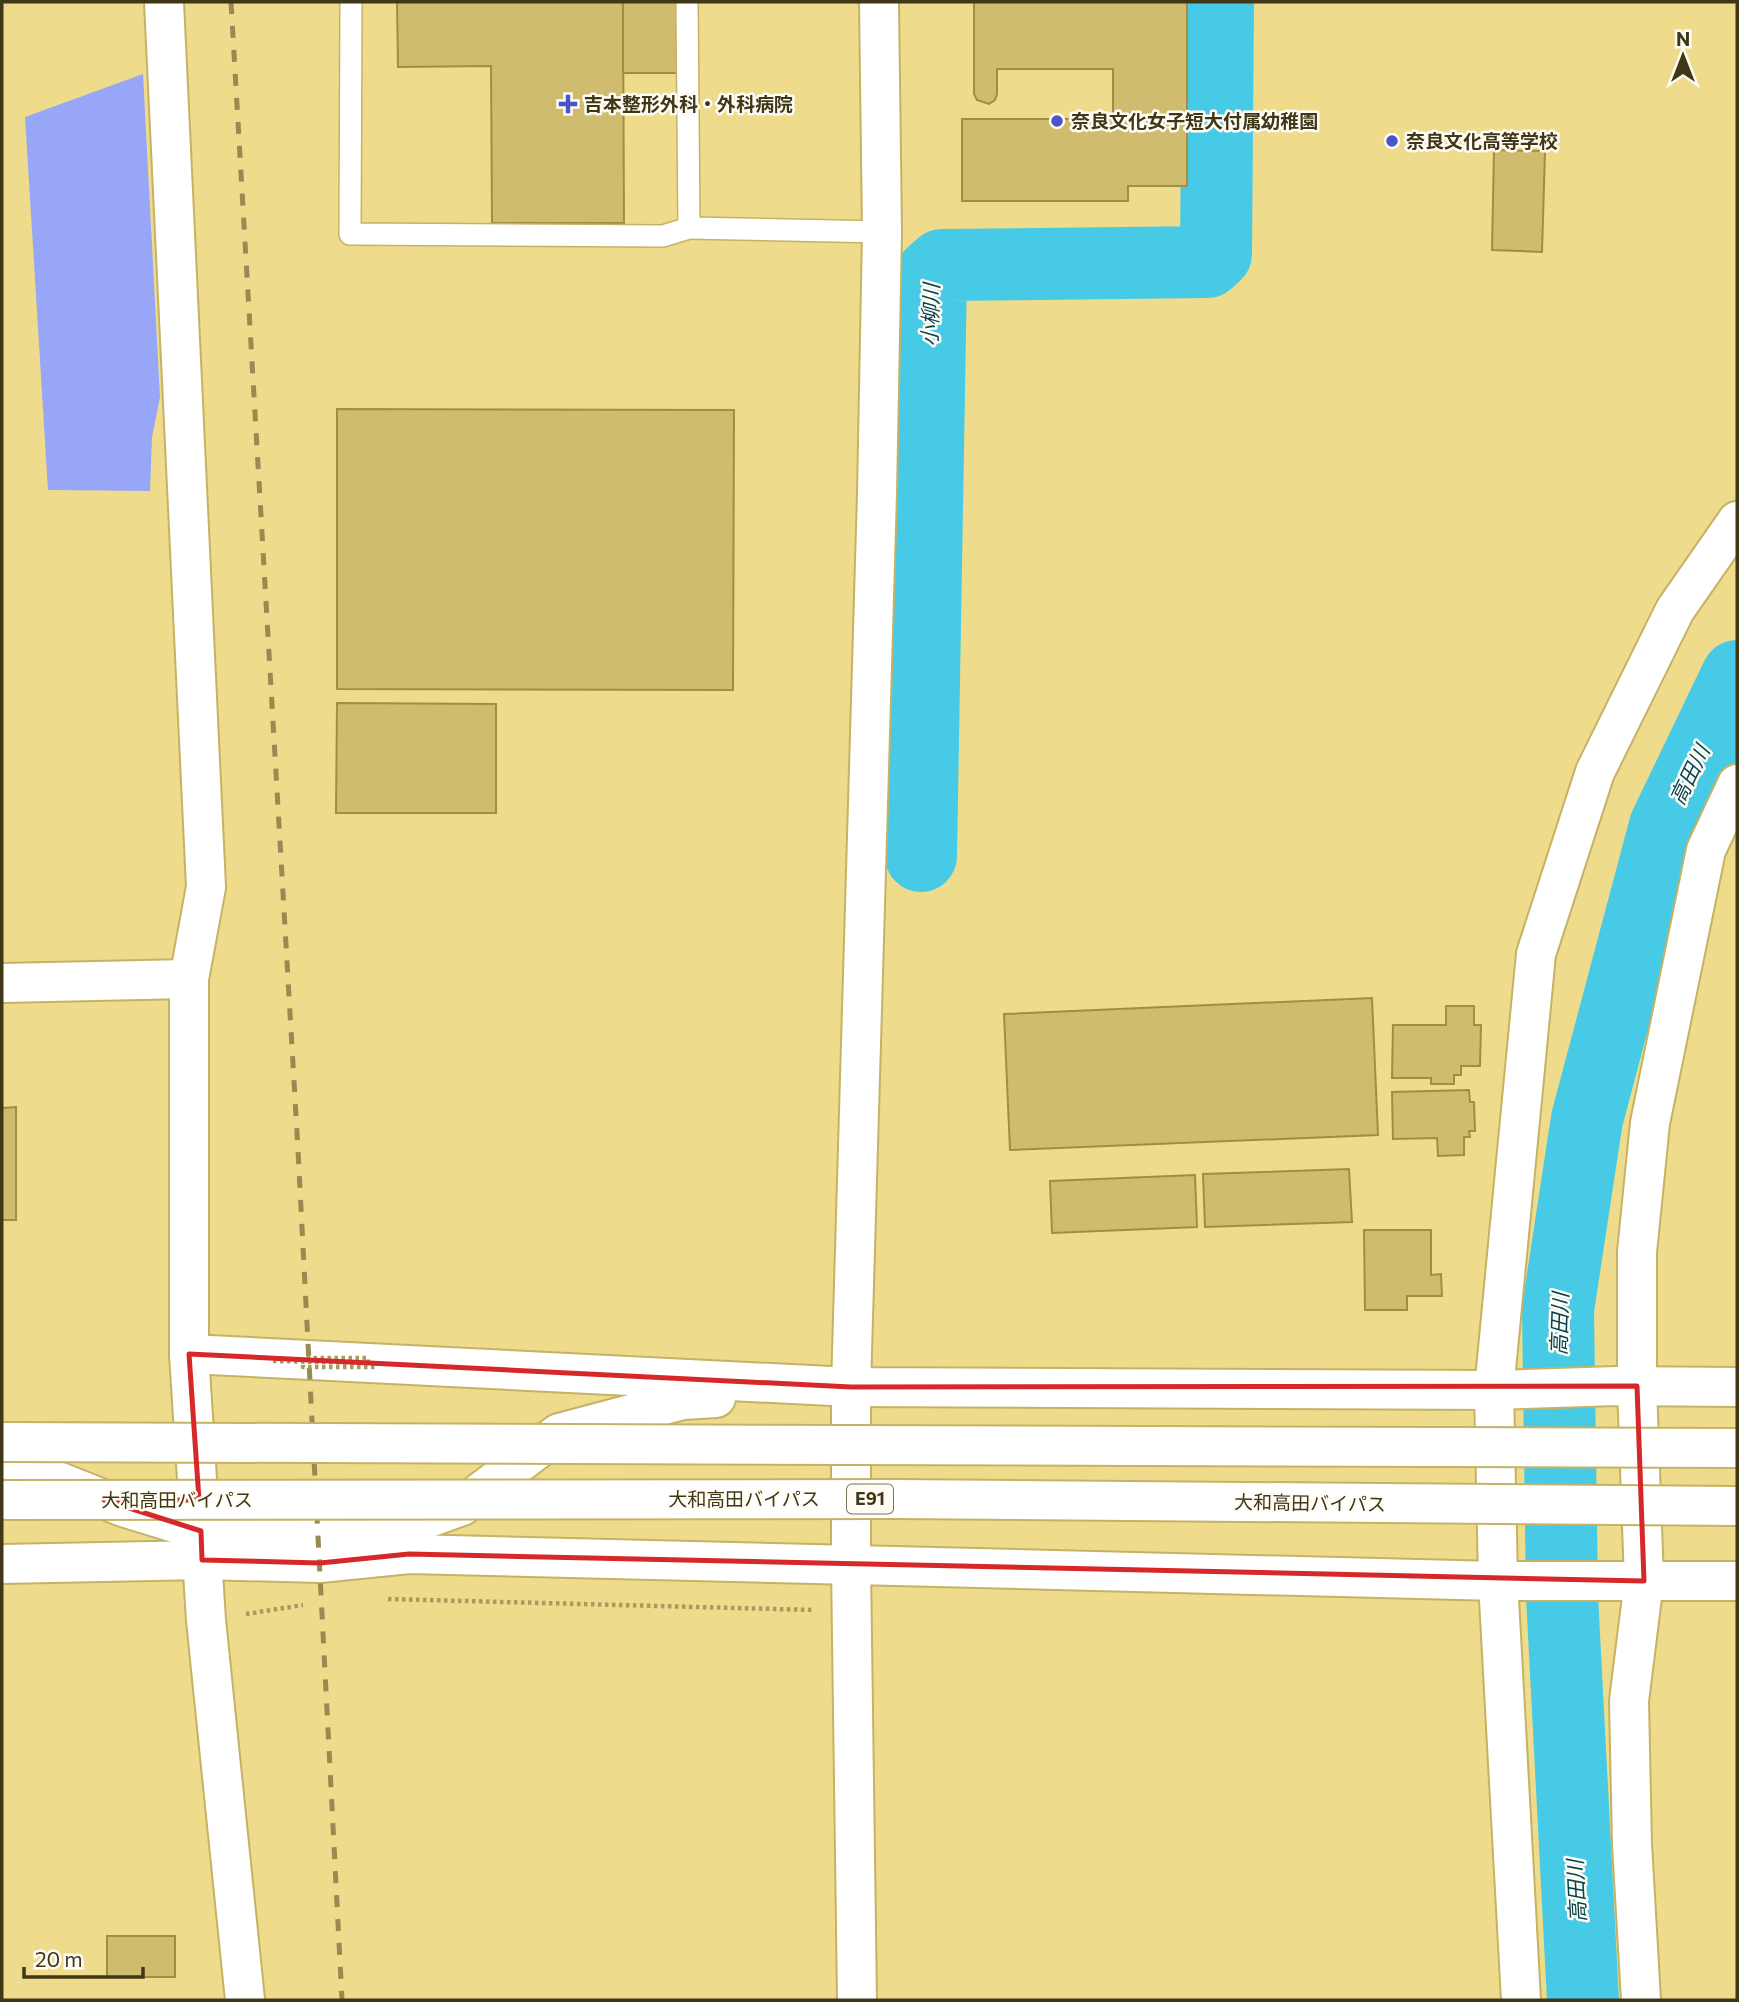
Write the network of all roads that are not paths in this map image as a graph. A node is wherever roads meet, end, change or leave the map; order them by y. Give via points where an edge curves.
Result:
1 (164, 2) edge
2 (351, 2) edge
3 (687, 2) edge
4 (879, 2) edge
5 (690, 229) junction
6 (882, 232) junction
7 (1737, 521) edge
8 (1737, 784) edge
9 (189, 979) junction
10 (2, 983) edge
11 (189, 1354) junction
12 (1627, 1386) junction
13 (851, 1387) junction
14 (1737, 1387) edge
15 (1505, 1390) junction
16 (2, 1421) edge
17 (2, 1442) edge
18 (488, 1443) junction
19 (1737, 1448) edge
20 (2, 1459) edge
21 (2, 1500) edge
22 (1737, 1506) edge
23 (202, 1546) junction
24 (2, 1564) edge
25 (851, 1565) junction
26 (1510, 1580) junction
27 (1635, 1581) junction
28 (1737, 1581) edge
29 (245, 2000) edge
30 (857, 2000) edge
31 (1521, 2000) edge
32 (1641, 2000) edge

1 - 9 main road via 206,887
2 - 5 lane via 350,234 663,236
3 - 5 lane
4 - 6 main road
5 - 6 lane
6 - 13 main road
7 - 15 main road via 1675,610 1595,772 1536,954
8 - 12 main road via 1706,850 1650,1123
9 - 10 main road
9 - 11 main road
11 - 13 main road
11 - 23 main road
12 - 14 main road
12 - 15 main road
12 - 27 main road
13 - 15 main road
13 - 23 main road via 683,1400 559,1433 462,1506 409,1525 344,1536
13 - 25 main road
15 - 26 main road
16 - 18 main road, bridge via 251,1424
17 - 18 main road, bridge
18 - 19 main road, bridge
20 - 23 main road via 122,1507
21 - 22 main road, 大和高田バイパス / E91, bridge via 895,1499
23 - 24 main road
23 - 25 main road via 320,1563 409,1554
23 - 29 main road
25 - 26 main road
25 - 30 main road
26 - 27 main road
26 - 31 main road
27 - 28 main road
27 - 32 main road via 1629,1701

